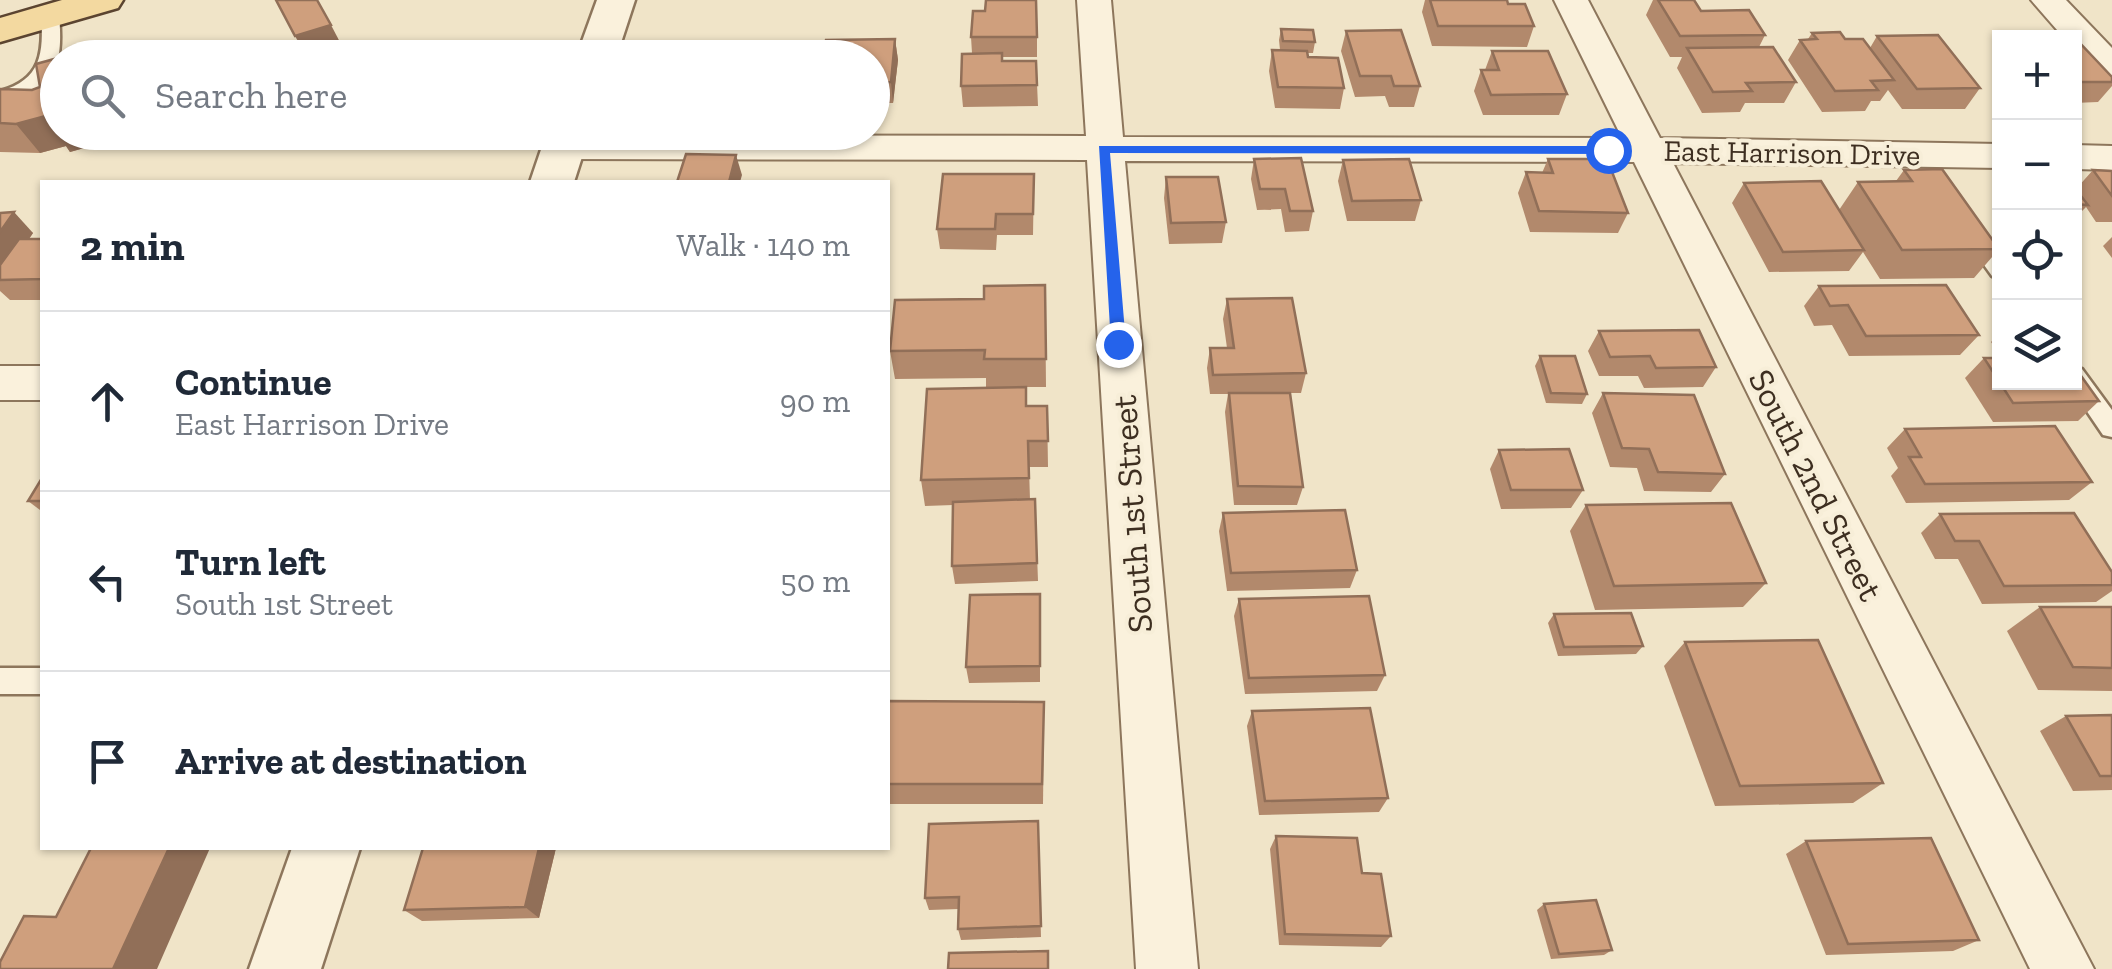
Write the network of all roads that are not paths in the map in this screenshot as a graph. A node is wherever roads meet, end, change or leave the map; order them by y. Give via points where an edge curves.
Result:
1 (104, 0) edge
2 (616, 0) edge
3 (1094, 0) edge
4 (1572, 0) edge
5 (2048, 0) edge
6 (50, 16) junction
7 (0, 30) edge
8 (52, 40) edge
9 (602, 40) edge
10 (2112, 69) edge
11 (40, 74) edge
12 (0, 96) edge
13 (1103, 149) junction
14 (1646, 150) junction
15 (561, 154) edge
16 (2082, 157) edge
17 (1992, 158) edge
18 (2112, 158) edge
19 (1958, 213) edge
20 (1992, 260) edge
21 (0, 383) edge
22 (40, 383) edge
23 (2082, 386) edge
24 (2112, 428) edge
25 (0, 681) edge
26 (40, 681) edge
27 (325, 850) edge
28 (284, 969) edge
29 (1167, 969) edge
30 (2063, 969) edge

1 - 6 main road
2 - 9 street
3 - 13 street, South 1st Street
4 - 14 street, South 2nd Street
5 - 10 street
6 - 7 main road
6 - 8 lane
11 - 12 lane via 14,94
13 - 14 street, East Harrison Drive
13 - 15 street, East Harrison Drive
13 - 29 street, South 1st Street
14 - 17 street, East Harrison Drive via 1927,170
14 - 30 street, South 2nd Street
16 - 18 street
19 - 20 lane
21 - 22 street
23 - 24 lane
25 - 26 lane
27 - 28 street

